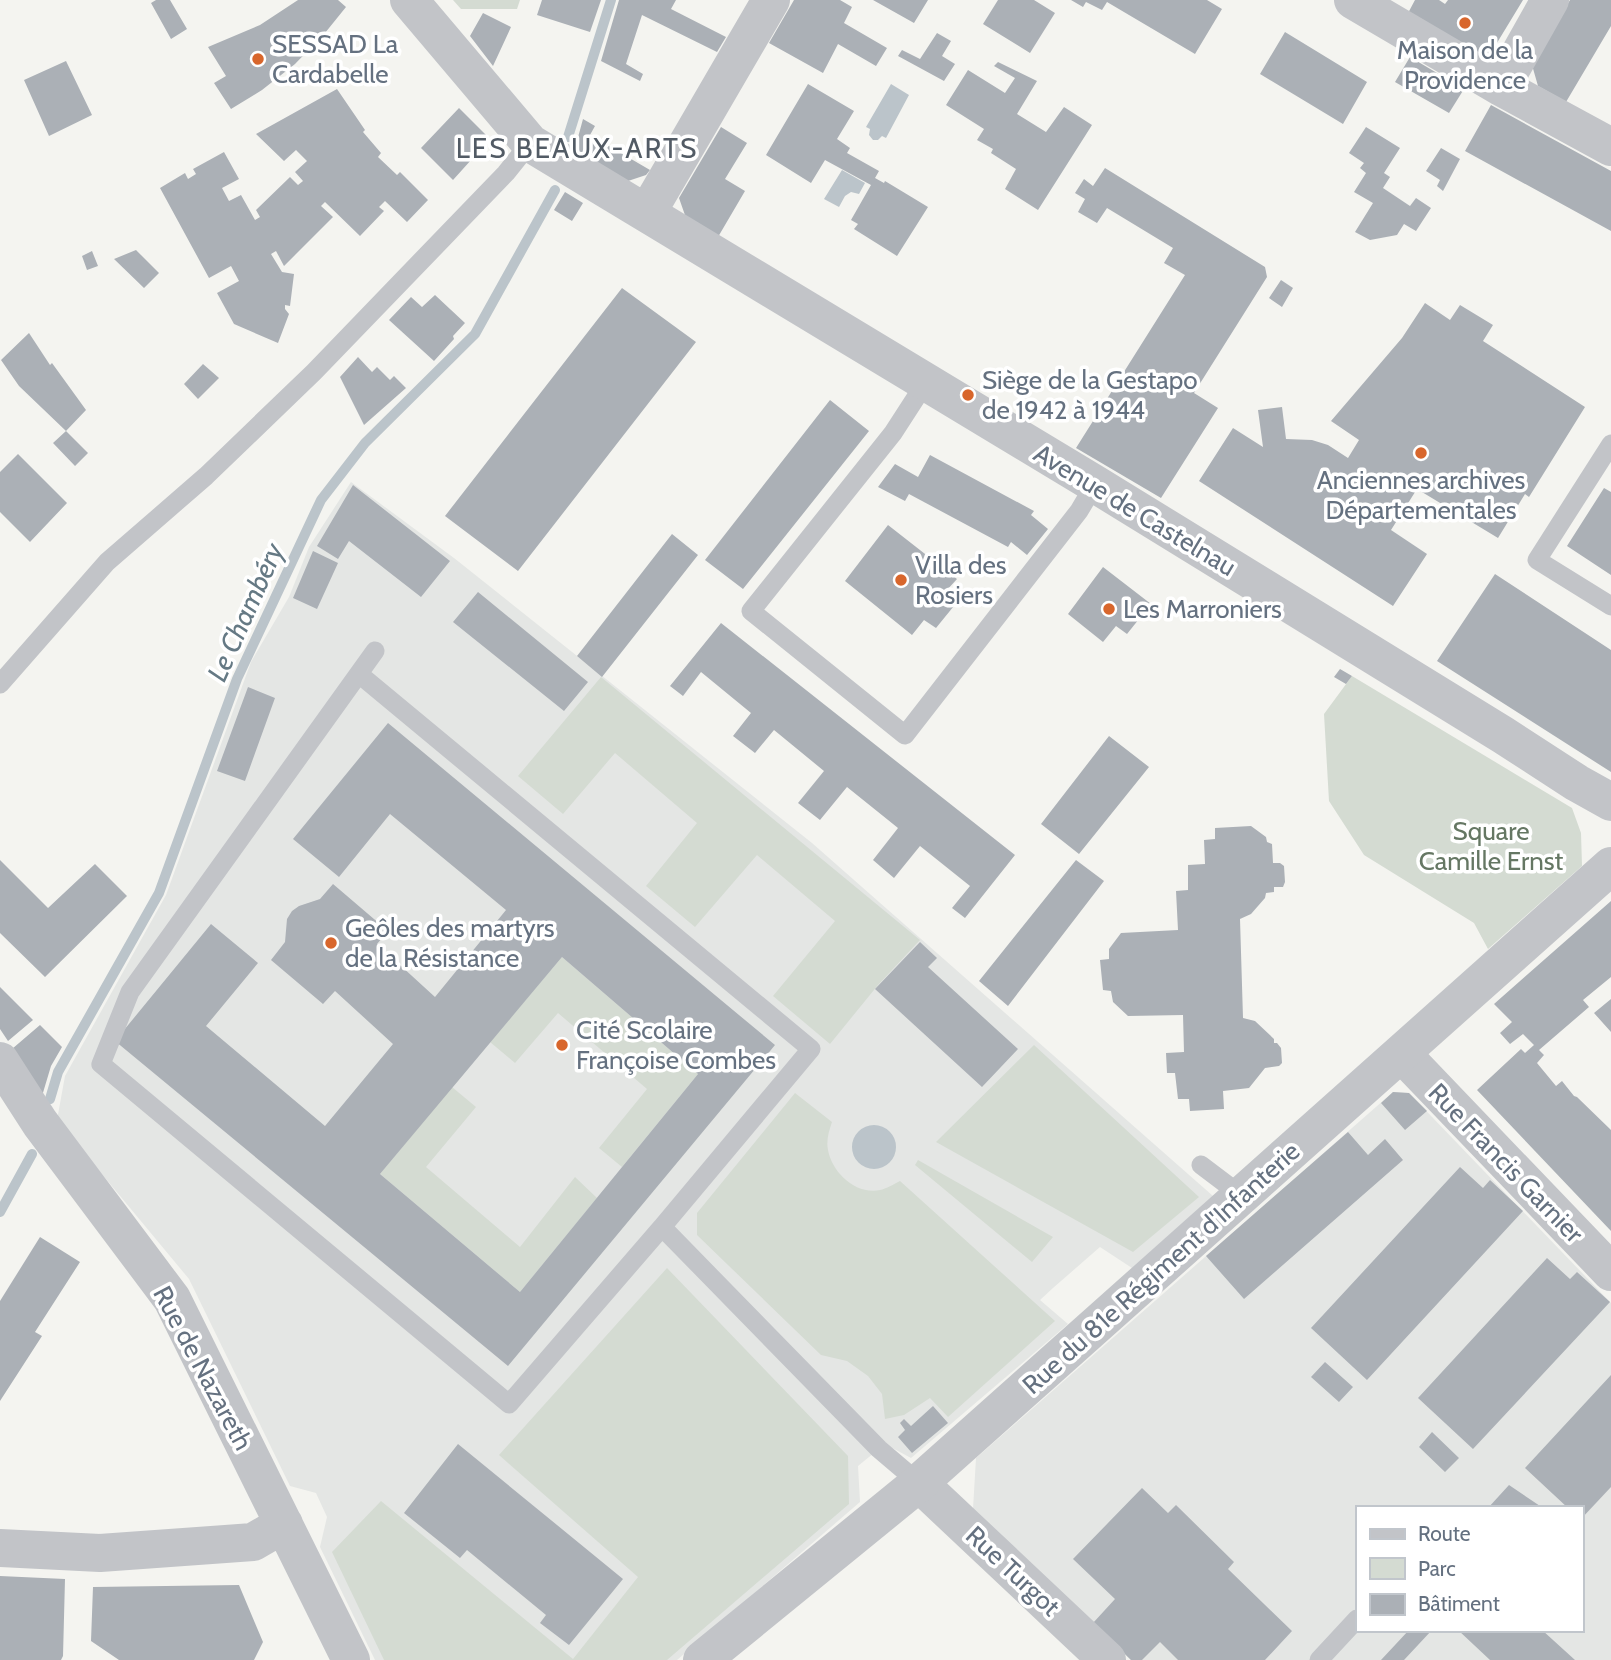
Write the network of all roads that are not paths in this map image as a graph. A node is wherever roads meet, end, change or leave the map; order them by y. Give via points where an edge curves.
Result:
1 (409, 0) edge
2 (771, 0) edge
3 (1353, 0) edge
4 (1550, 0) edge
5 (1501, 87) junction
6 (530, 143) junction
7 (1611, 147) edge
8 (647, 213) junction
9 (926, 383) junction
10 (1611, 444) edge
11 (1095, 484) junction
12 (1611, 606) edge
13 (375, 651) dead end
14 (359, 674) junction
15 (0, 684) edge
16 (1611, 802) edge
17 (1611, 866) edge
18 (1402, 1054) junction
19 (0, 1061) edge
20 (1201, 1164) dead end
21 (1242, 1196) junction
22 (662, 1227) junction
23 (1611, 1272) edge
24 (919, 1483) junction
25 (284, 1524) junction
26 (0, 1548) edge
27 (1356, 1620) edge
28 (351, 1660) edge
29 (702, 1660) edge
30 (1107, 1660) edge
31 (1319, 1660) edge

1 - 6 street, Avenue de Castelnau
2 - 8 street
3 - 5 street
4 - 5 street
5 - 7 street
6 - 8 street, Avenue de Castelnau
6 - 15 lane via 314,372 206,476 107,562
8 - 9 street, Avenue de Castelnau
9 - 11 street, Avenue de Castelnau
9 - 11 lane via 893,433 751,611 905,735 1079,511
10 - 12 lane via 1537,560
11 - 16 street, Avenue de Castelnau
13 - 14 lane
14 - 22 lane via 811,1049
14 - 22 lane via 130,992 101,1064 509,1404
17 - 18 street, Rue du 81e Régiment d'Infanterie
18 - 21 street, Rue du 81e Régiment d'Infanterie
18 - 23 street, Rue Francis Garnier
19 - 25 street, Rue de Nazareth via 40,1124 172,1299
20 - 21 lane
21 - 24 street, Rue du 81e Régiment d'Infanterie
22 - 24 lane via 879,1449
24 - 29 street, Rue du 81e Régiment d'Infanterie
24 - 30 street, Rue Turgot
25 - 26 street via 253,1542 100,1553
25 - 28 street, Rue de Nazareth
27 - 31 lane

